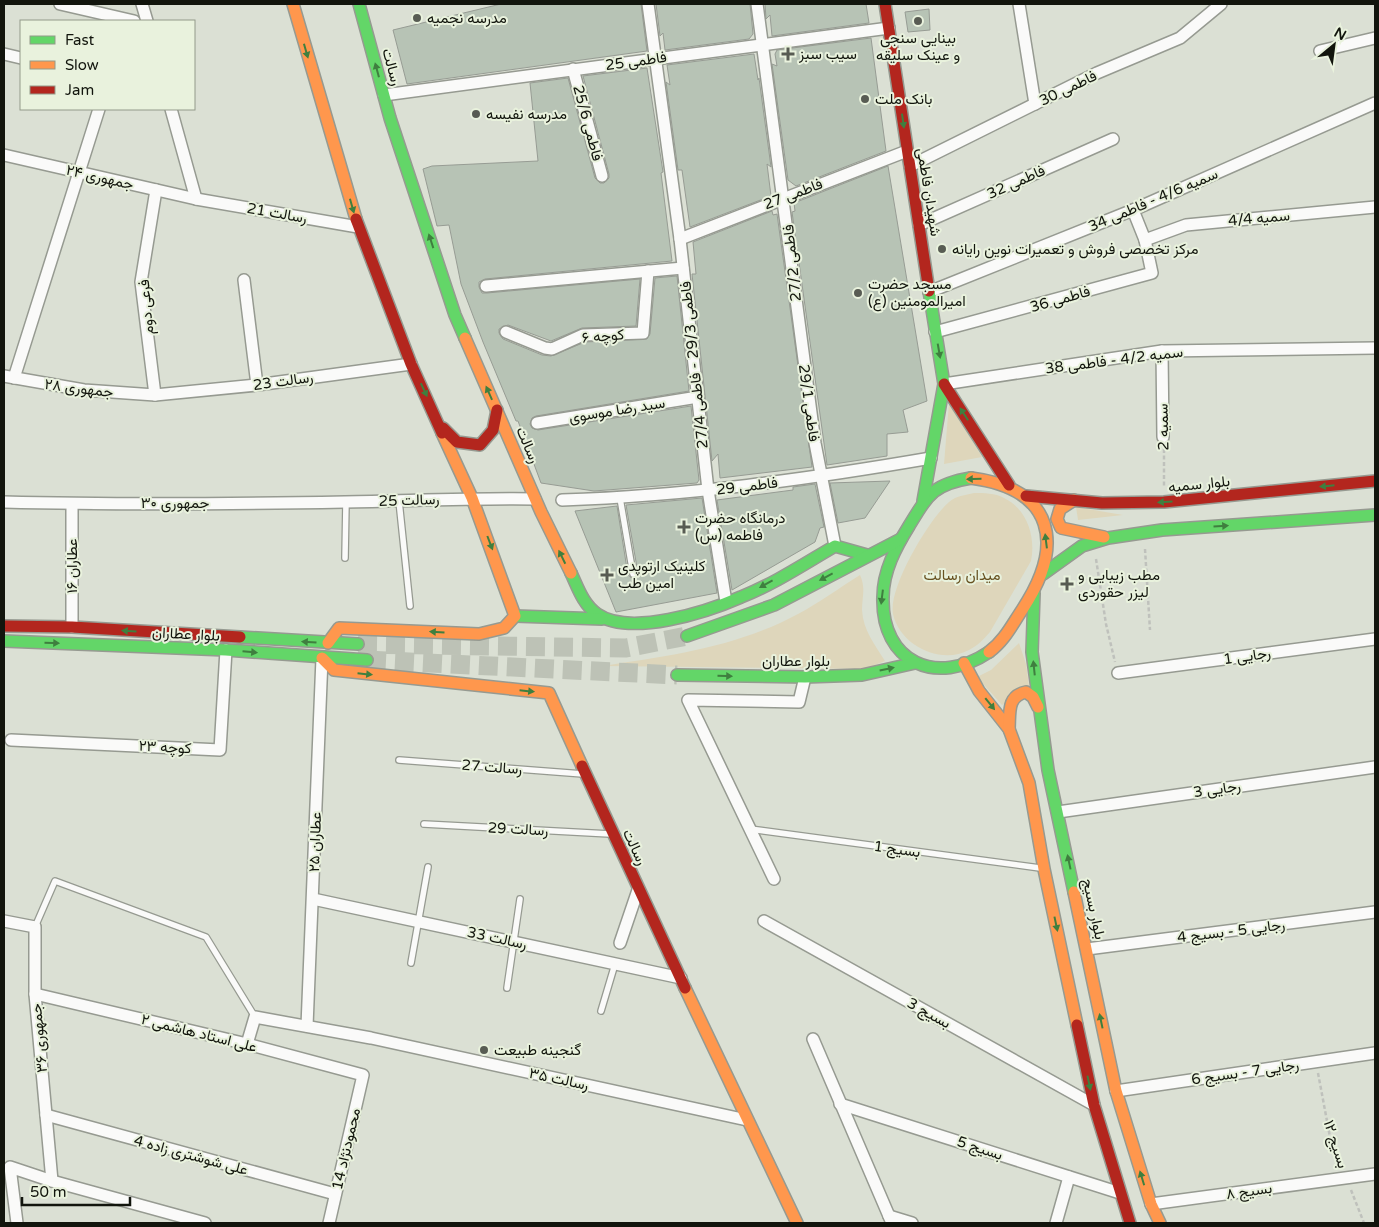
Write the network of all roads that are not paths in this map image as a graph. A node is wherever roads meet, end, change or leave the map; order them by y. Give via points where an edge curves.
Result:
1 (60, 4) edge
2 (142, 4) edge
3 (293, 4) edge
4 (359, 4) edge
5 (648, 4) edge
6 (757, 4) edge
7 (885, 4) edge
8 (1019, 4) edge
9 (1221, 4) edge
10 (130, 20) edge
11 (147, 20) edge
12 (889, 28) junction
13 (1375, 38) edge
14 (763, 44) junction
15 (1320, 50) dead end
16 (4, 54) edge
17 (20, 58) edge
18 (656, 58) junction
19 (574, 69) junction
20 (384, 95) junction
21 (1035, 104) junction
22 (1375, 104) edge
23 (99, 110) edge
24 (171, 110) edge
25 (1113, 139) dead end
26 (907, 150) junction
27 (4, 155) edge
28 (910, 166) junction
29 (79, 172) junction
30 (602, 176) dead end
31 (156, 190) junction
32 (784, 198) junction
33 (196, 199) junction
34 (1375, 207) edge
35 (1133, 210) junction
36 (919, 225) junction
37 (358, 227) junction
38 (680, 239) junction
39 (1145, 240) junction
40 (683, 268) junction
41 (648, 271) junction
42 (244, 280) dead end
43 (486, 286) dead end
44 (929, 292) junction
45 (799, 329) joint
46 (506, 332) dead end
47 (935, 332) junction
48 (1375, 348) edge
49 (1162, 351) junction
50 (411, 364) junction
51 (9, 377) edge
52 (944, 384) junction
53 (257, 385) junction
54 (155, 396) junction
55 (698, 397) junction
56 (497, 410) junction
57 (537, 423) dead end
58 (439, 425) junction
59 (1163, 437) road end
60 (932, 458) junction
61 (820, 477) junction
62 (1375, 481) edge
63 (1009, 485) junction
64 (708, 490) junction
65 (1026, 496) junction
66 (472, 498) junction
67 (620, 498) junction
68 (535, 499) junction
69 (399, 500) junction
70 (562, 500) dead end
71 (1074, 500) junction
72 (924, 501) junction
73 (4, 502) edge
74 (346, 502) junction
75 (72, 504) junction
76 (1375, 515) edge
77 (1108, 538) junction
78 (901, 539) junction
79 (835, 546) junction
80 (867, 555) junction
81 (345, 558) dead end
82 (633, 574) dead end
83 (1043, 574) junction
84 (1034, 593) junction
85 (726, 602) junction
86 (410, 606) dead end
87 (515, 616) junction
88 (602, 619) junction
89 (4, 626) edge
90 (72, 627) junction
91 (687, 636) tunnel mouth
92 (1375, 638) edge
93 (4, 641) edge
94 (328, 643) junction
95 (358, 644) tunnel mouth
96 (226, 650) junction
97 (322, 658) junction
98 (367, 660) tunnel mouth
99 (964, 663) junction
100 (915, 664) junction
101 (1118, 673) road end
102 (677, 675) tunnel mouth
103 (805, 678) junction
104 (1038, 707) junction
105 (1010, 729) junction
106 (11, 740) dead end
107 (399, 760) dead end
108 (1375, 767) edge
109 (585, 774) junction
110 (1058, 812) junction
111 (424, 824) dead end
112 (750, 829) junction
113 (612, 834) junction
114 (428, 867) dead end
115 (1044, 869) junction
116 (774, 879) dead end
117 (638, 890) junction
118 (313, 899) junction
119 (520, 899) dead end
120 (1375, 912) edge
121 (4, 921) edge
122 (417, 921) junction
123 (764, 921) dead end
124 (36, 927) junction
125 (514, 942) junction
126 (620, 943) dead end
127 (1087, 950) junction
128 (411, 963) dead end
129 (615, 964) junction
130 (681, 978) junction
131 (507, 988) dead end
132 (35, 994) junction
133 (602, 1011) dead end
134 (255, 1017) junction
135 (307, 1026) junction
136 (813, 1039) dead end
137 (246, 1044) junction
138 (1375, 1053) edge
139 (363, 1075) joint
140 (1116, 1091) junction
141 (840, 1104) junction
142 (1094, 1106) junction
143 (46, 1115) junction
144 (746, 1120) junction
145 (1375, 1174) edge
146 (1069, 1177) junction
147 (52, 1181) junction
148 (1120, 1193) junction
149 (335, 1194) junction
150 (1150, 1204) junction
151 (890, 1220) edge
152 (17, 1223) edge
153 (205, 1223) edge
154 (329, 1223) edge
155 (797, 1223) edge
156 (912, 1223) edge
157 (1056, 1223) edge
158 (1130, 1223) edge
159 (1160, 1223) edge

1 - 10 street
2 - 11 street
3 -> 37 main road
20 -> 4 main road, رسالت
5 - 18 street, فاطمی 29/3 - فاطمی 27/4
6 - 14 street, فاطمی 27/2
7 - 12 main road, شهیدان فاطمی
8 - 21 street
9 - 21 street, فاطمی 30 via 1180,38 1097,73
12 - 14 street, فاطمی 25
12 -> 26 main road, شهیدان فاطمی
13 - 15 street
14 - 18 street, فاطمی 25
14 - 32 street, فاطمی 27/2
16 - 17 street
18 - 19 street, فاطمی 25
18 - 38 street, فاطمی 29/3 - فاطمی 27/4
19 - 20 street, فاطمی 25
19 - 30 street, فاطمی 25/6
56 -> 20 main road, رسالت via 455,315
21 - 28 street, فاطمی 30
22 - 35 street, سمیه 4/6 - فاطمی 34
23 - 29 street
24 - 33 street
25 - 36 street, فاطمی 32
26 - 28 main road, شهیدان فاطمی
26 - 32 street, فاطمی 27
27 - 29 street, جمهوری ۲۴
28 - 36 main road, شهیدان فاطمی
29 - 31 street, جمهوری ۲۴
29 - 51 street
31 - 33 street, جمهوری ۲۴
31 - 54 street, فرعی دوم via 141,282
32 - 38 street, فاطمی 27
32 - 45 street, فاطمی 27/2
33 - 37 street, رسالت 21
34 - 39 street, سمیه 4/4 via 1186,225
35 - 39 street
35 - 44 street, سمیه 4/6 - فاطمی 34
36 - 44 main road, شهیدان فاطمی
37 - 50 main road
38 - 40 street, فاطمی 29/3 - فاطمی 27/4
39 - 47 street, فاطمی 36 via 1152,273
40 - 41 street
40 - 55 street, فاطمی 29/3 - فاطمی 27/4
41 - 43 street
41 - 46 street, کوچه ۶ via 643,333 583,335 552,349
42 - 53 street
44 - 47 main road, شهیدان فاطمی
45 - 61 street, فاطمی 29/1
47 -> 52 main road, شهیدان فاطمی
48 - 49 street, سمیه 4/2 - فاطمی 38
49 - 52 street, سمیه 4/2 - فاطمی 38
49 - 59 street, سمیه 2
50 - 53 street, رسالت 23
50 -> 58 main road
51 - 54 street, جمهوری ۲۸ via 84,390
52 - 60 main road
63 -> 52 main road
53 - 54 street, رسالت 23
55 - 57 street, سید رضا موسوی
55 - 64 street, فاطمی 29/3 - فاطمی 27/4
56 - 58 main road via 491,437 480,445 457,442
56 - 68 main road, رسالت
58 - 66 main road
60 - 61 street, فاطمی 29
60 - 72 main road
61 - 64 street, فاطمی 29
61 - 79 street, فاطمی 29/1
62 -> 71 main road, بلوار سمیه via 1164,502
63 - 65 main road
63 -> 72 main road via 987,479 954,480 938,488
64 - 67 street, فاطمی 29
64 - 85 street, فاطمی 29/3 - فاطمی 27/4
65 - 71 main road, بلوار سمیه
83 -> 65 main road via 1048,552 1044,519
66 - 68 street, رسالت 25
66 - 69 street, رسالت 25
66 -> 87 main road via 506,584
67 - 70 street, فاطمی 29
67 - 82 lane
88 -> 68 main road, رسالت via 584,601
69 - 74 street, رسالت 25
69 - 86 lane
71 - 77 main road via 1060,509 1057,519 1061,528
72 - 78 main road
73 - 75 street, جمهوری ۳۰
74 - 75 street, جمهوری ۳۰
74 - 81 lane
75 - 90 street, عطاران ۱۶
77 -> 76 main road
77 - 83 main road via 1094,541 1069,554
78 - 80 main road
78 -> 100 main road via 888,562 881,604 885,624 896,644
79 - 80 main road
79 -> 85 main road via 743,598
80 -> 91 main road via 774,605
83 - 84 main road
84 - 99 main road via 1013,625 988,653
104 -> 84 main road, بلوار بسیج via 1032,652
85 - 88 main road via 659,622 615,623
87 - 88 main road
87 -> 94 main road via 510,626 501,632 479,634 339,628
89 - 90 main road, بلوار عطاران
94 -> 90 main road, بلوار عطاران
92 - 101 street, رجایی 1
93 -> 96 main road, بلوار عطاران
94 - 95 main road, بلوار عطاران
96 -> 97 main road, بلوار عطاران
96 - 106 street, کوچه ۲۳ via 220,750
97 - 98 main road, بلوار عطاران
97 -> 109 main road, رسالت via 334,670 549,693
97 - 118 street, عطاران ۲۵
99 - 100 main road via 946,668
99 -> 105 main road via 979,691
103 -> 100 main road, بلوار عطاران via 862,675
102 -> 103 main road, بلوار عطاران
103 - 112 street via 799,702 688,700
104 - 105 main road via 1026,692 1017,694 1010,703
104 - 110 main road, بلوار بسیج
105 - 115 main road via 1029,783
107 - 109 lane, رسالت 27
108 - 110 street, رجایی 3
109 - 113 main road, رسالت
127 -> 110 main road, بلوار بسیج
111 - 113 lane, رسالت 29
112 - 115 lane, بسیج 1
112 - 116 street
113 - 117 main road, رسالت
114 - 122 lane
115 -> 142 main road
117 - 126 street
117 - 130 main road, رسالت
118 - 122 street, رسالت 33
118 - 135 street, عطاران ۲۵
119 - 125 lane
120 - 127 street, رجایی 5 - بسیج 4
121 - 124 street
122 - 125 street, رسالت 33
122 - 128 lane
123 - 142 street, بسیج 3
124 - 132 street, جمهوری ۳۶
124 - 134 lane via 55,881 206,938
125 - 129 street, رسالت 33
125 - 131 lane
140 -> 127 main road, بلوار بسیج
129 - 130 street, رسالت 33
129 - 133 lane
130 - 144 main road, رسالت
132 - 137 street, علی استاد هاشمی ۲
132 - 143 street, جمهوری ۳۶
134 - 135 street, رسالت ۳۵
134 - 137 street
135 - 144 street, رسالت ۳۵
136 - 141 street
137 - 139 street, علی استاد هاشمی ۲
138 - 140 street, رجایی 7 - بسیج 6
139 - 149 street, محمودنژاد 14
150 -> 140 main road, بلوار بسیج
141 - 146 street, بسیج 5
141 - 151 street
142 - 148 main road
143 - 147 street, جمهوری ۳۶
143 - 149 street, علی شوشتری زاده 4
144 - 155 main road, رسالت
145 - 150 street, بسیج ۸
146 - 148 street, بسیج 5
146 - 157 street
147 - 152 street via 10,1166
147 - 153 street
148 - 158 main road
149 - 154 street, محمودنژاد 14
150 - 159 main road, بلوار بسیج
151 - 156 street

